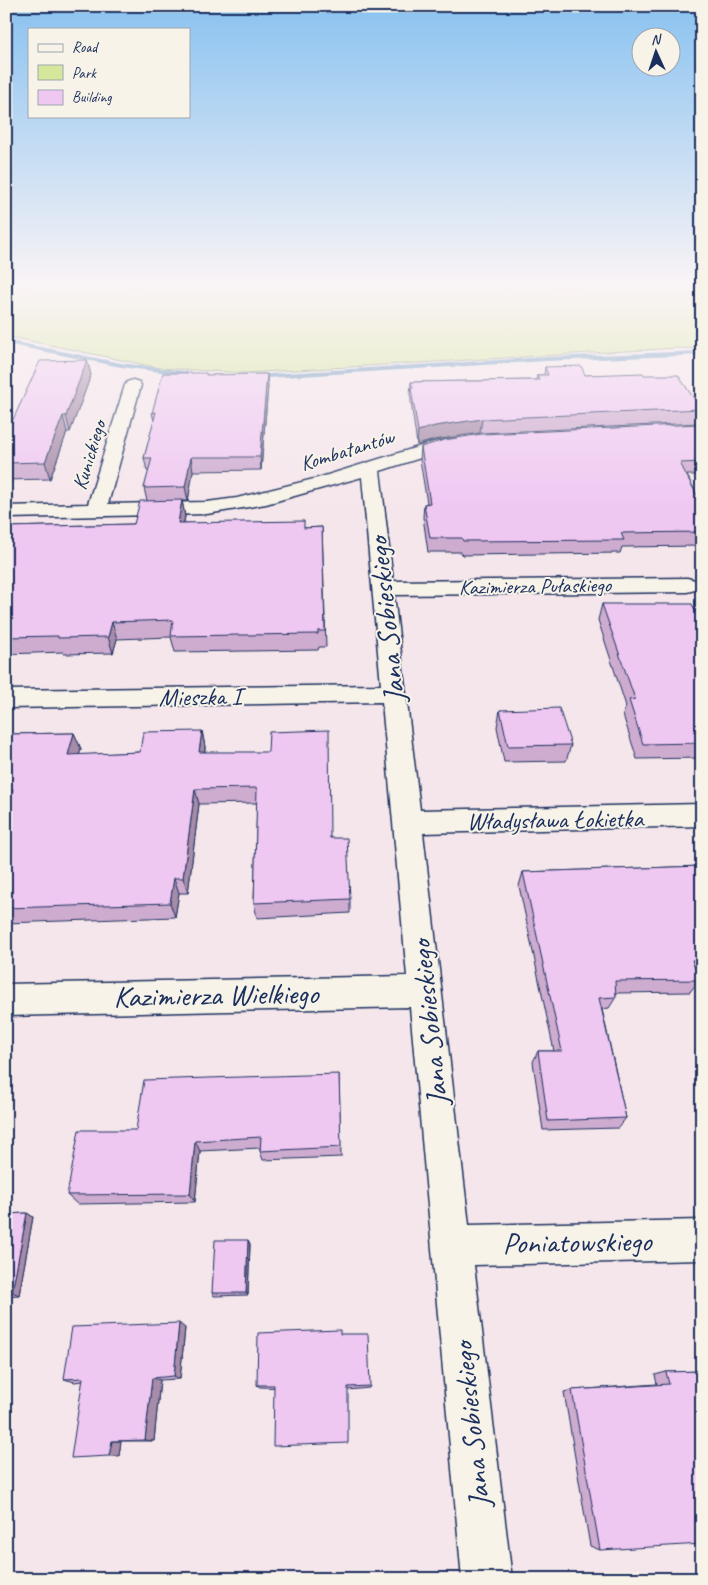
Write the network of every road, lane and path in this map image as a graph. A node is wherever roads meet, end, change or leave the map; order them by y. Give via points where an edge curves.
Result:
1 (133, 385) dead end
2 (472, 441) edge
3 (370, 466) junction
4 (96, 510) junction
5 (6, 512) edge
6 (687, 585) dead end
7 (383, 588) junction
8 (394, 693) junction
9 (6, 699) edge
10 (702, 815) edge
11 (408, 822) junction
12 (426, 991) junction
13 (6, 1000) edge
14 (702, 1240) edge
15 (452, 1244) junction
16 (487, 1579) edge

1 - 4 street, Kunickiego
2 - 3 street, Kombatantów via 440,446
3 - 4 street, Kombatantów via 241,504 207,508
3 - 7 street, Jana Sobieskiego
4 - 5 street, Kombatantów
6 - 7 street, Kazimierza Pułaskiego
7 - 8 street, Jana Sobieskiego
8 - 9 street, Mieszka I
8 - 11 street, Jana Sobieskiego
10 - 11 street, Władysława Łokietka
11 - 12 street, Jana Sobieskiego
12 - 13 street, Kazimierza Wielkiego
12 - 15 street, Jana Sobieskiego
14 - 15 street, Poniatowskiego
15 - 16 street, Jana Sobieskiego

